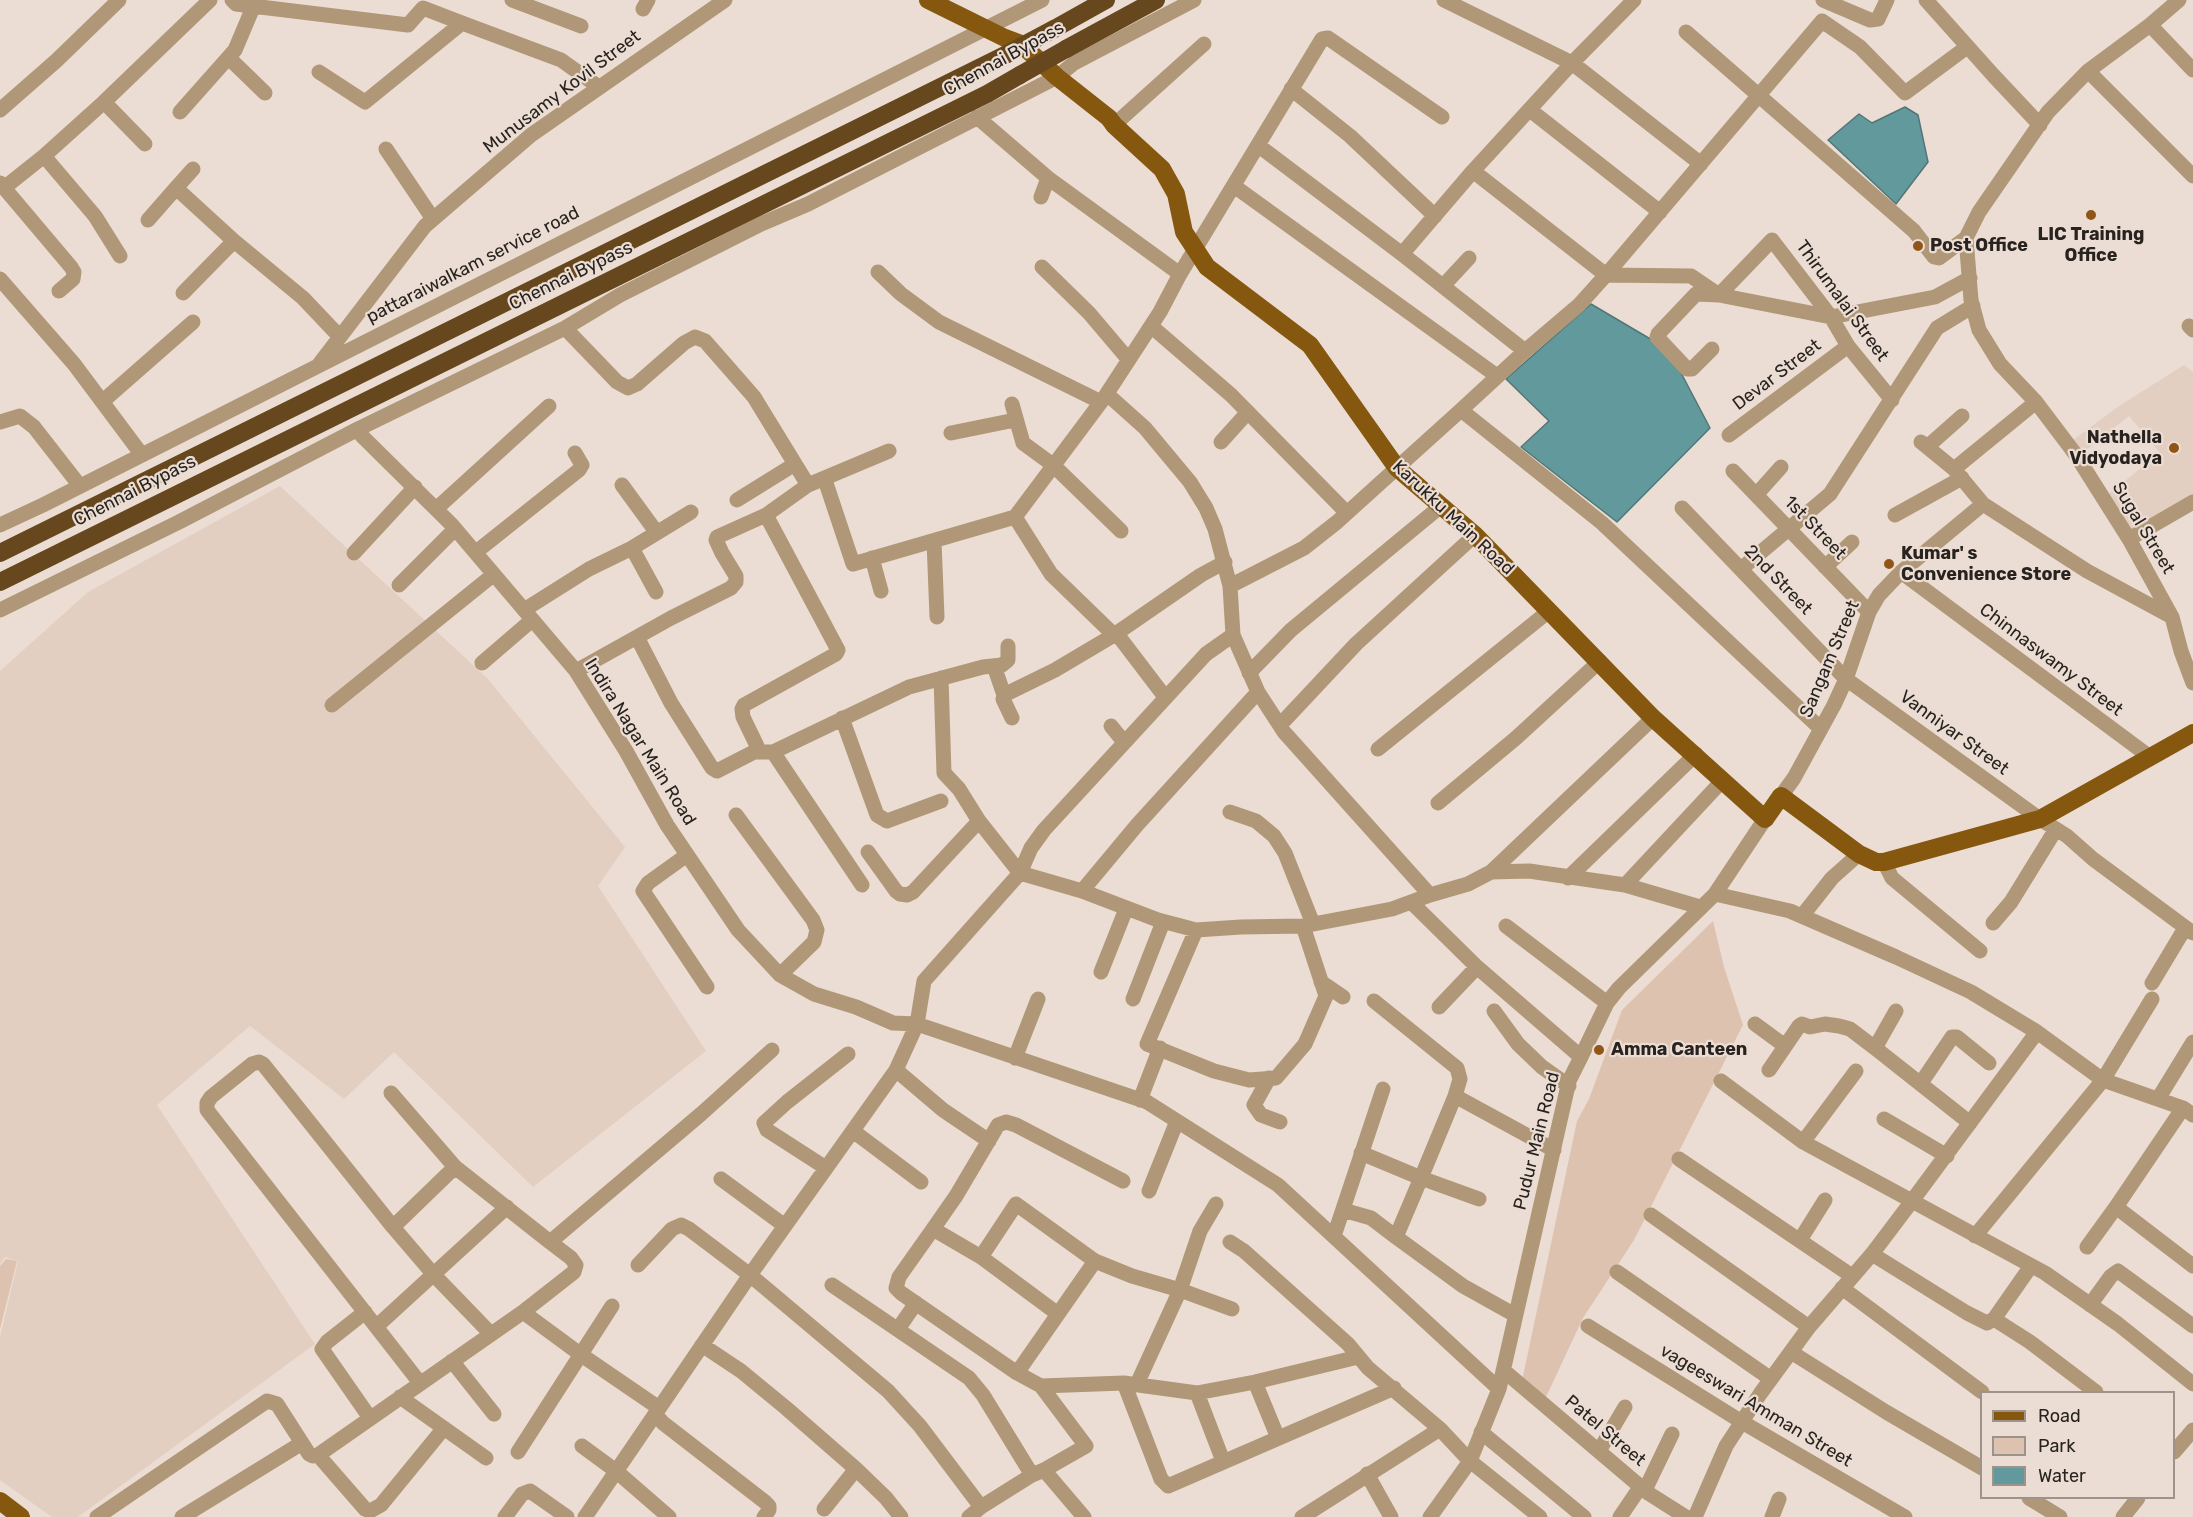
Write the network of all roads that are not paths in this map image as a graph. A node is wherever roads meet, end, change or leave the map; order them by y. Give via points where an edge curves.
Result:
1 (119, 0) edge
2 (210, 0) edge
3 (232, 0) edge
4 (725, 0) edge
5 (928, 0) edge
6 (1042, 0) edge
7 (1106, 0) edge
8 (1156, 0) edge
9 (1194, 0) edge
10 (1444, 0) edge
11 (1635, 0) edge
12 (1823, 0) edge
13 (1887, 0) edge
14 (1926, 0) edge
15 (2179, 0) edge
16 (521, 2) edge
17 (254, 5) junction
18 (1467, 5) edge
19 (462, 23) junction
20 (2150, 25) junction
21 (581, 26) dead end
22 (985, 28) junction
23 (1686, 32) dead end
24 (1204, 44) dead end
25 (1967, 46) junction
26 (229, 58) junction
27 (1572, 63) junction
28 (2193, 70) edge
29 (2088, 71) junction
30 (320, 72) dead end
31 (1057, 76) junction
32 (599, 87) junction
33 (1291, 89) junction
34 (265, 93) dead end
35 (1758, 96) junction
36 (3, 102) edge
37 (104, 102) junction
38 (1530, 110) junction
39 (180, 112) dead end
40 (977, 117) junction
41 (1442, 117) dead end
42 (1114, 125) junction
43 (2040, 125) junction
44 (145, 144) dead end
45 (1259, 146) junction
46 (386, 149) dead end
47 (44, 156) junction
48 (1701, 164) junction
49 (193, 169) dead end
50 (1473, 171) junction
51 (2193, 176) edge
52 (1048, 178) junction
53 (2, 185) edge
54 (1234, 186) junction
55 (176, 188) junction
56 (1041, 197) dead end
57 (1660, 212) junction
58 (1435, 216) junction
59 (433, 219) junction
60 (147, 220) dead end
61 (1966, 238) junction
62 (234, 241) junction
63 (1195, 249) junction
64 (1402, 254) junction
65 (120, 256) dead end
66 (1469, 258) dead end
67 (1042, 267) dead end
68 (878, 272) dead end
69 (1180, 274) junction
70 (1606, 275) junction
71 (1970, 278) junction
72 (0, 279) edge
73 (1443, 286) junction
74 (59, 291) dead end
75 (183, 293) dead end
76 (1719, 295) junction
77 (1973, 306) junction
78 (1832, 317) junction
79 (193, 322) dead end
80 (1151, 326) junction
81 (565, 328) junction
82 (340, 337) junction
83 (1848, 346) junction
84 (1712, 349) dead end
85 (1525, 351) junction
86 (1128, 359) junction
87 (317, 366) junction
88 (1497, 376) junction
89 (1104, 398) junction
90 (1892, 400) junction
91 (103, 401) junction
92 (2036, 402) junction
93 (1011, 404) dead end
94 (549, 406) dead end
95 (1461, 410) junction
96 (1248, 412) junction
97 (1962, 416) dead end
98 (1015, 420) junction
99 (0, 422) edge
100 (358, 429) junction
101 (951, 433) dead end
102 (1729, 435) dead end
103 (1221, 442) dead end
104 (889, 451) dead end
105 (575, 453) dead end
106 (142, 455) junction
107 (795, 464) junction
108 (1053, 465) junction
109 (1781, 467) dead end
110 (1396, 468) junction
111 (1733, 471) dead end
112 (1958, 474) junction
113 (825, 480) junction
114 (622, 485) dead end
115 (808, 485) junction
116 (80, 486) junction
117 (415, 487) junction
118 (1756, 495) junction
119 (737, 500) dead end
120 (2193, 502) edge
121 (1983, 504) junction
122 (1441, 506) junction
123 (1682, 508) dead end
124 (436, 509) junction
125 (691, 512) dead end
126 (1347, 513) junction
127 (766, 515) junction
128 (1895, 515) dead end
129 (1015, 517) junction
130 (0, 525) edge
131 (455, 529) junction
132 (1789, 529) junction
133 (1121, 531) dead end
134 (657, 533) junction
135 (1475, 535) junction
136 (2129, 539) junction
137 (934, 541) junction
138 (1852, 542) dead end
139 (632, 548) junction
140 (476, 552) junction
141 (0, 553) edge
142 (354, 553) dead end
143 (873, 558) junction
144 (1225, 562) junction
145 (1825, 567) junction
146 (1741, 569) junction
147 (1901, 572) junction
148 (493, 575) junction
149 (0, 582) edge
150 (399, 585) dead end
151 (1230, 586) junction
152 (881, 591) dead end
153 (656, 592) dead end
154 (0, 610) edge
155 (1548, 610) junction
156 (1869, 612) junction
157 (527, 615) junction
158 (937, 617) dead end
159 (2172, 617) junction
160 (1115, 634) junction
161 (1233, 635) junction
162 (637, 637) junction
163 (1008, 646) dead end
164 (1599, 661) junction
165 (482, 663) dead end
166 (994, 666) junction
167 (576, 671) junction
168 (1249, 673) junction
169 (941, 678) junction
170 (1846, 679) junction
171 (2193, 683) edge
172 (1258, 693) junction
173 (1004, 695) junction
174 (1165, 697) junction
175 (332, 705) dead end
176 (842, 718) junction
177 (1012, 718) dead end
178 (1653, 718) junction
179 (1280, 725) junction
180 (1111, 726) dead end
181 (1821, 729) junction
182 (2193, 733) edge
183 (1124, 742) junction
184 (1378, 749) dead end
185 (754, 752) junction
186 (773, 752) junction
187 (1696, 754) junction
188 (2150, 757) junction
189 (1723, 780) junction
190 (1781, 796) junction
191 (941, 801) dead end
192 (1438, 803) dead end
193 (1230, 812) dead end
194 (735, 815) dead end
195 (1765, 819) junction
196 (2040, 819) junction
197 (979, 821) junction
198 (2056, 830) junction
199 (868, 852) dead end
200 (1858, 854) junction
201 (687, 855) junction
202 (1884, 862) junction
203 (1491, 872) junction
204 (1020, 873) junction
205 (1568, 878) junction
206 (862, 885) dead end
207 (1625, 885) junction
208 (1082, 891) junction
209 (1715, 894) junction
210 (1430, 895) junction
211 (1411, 902) junction
212 (1700, 907) junction
213 (1126, 909) junction
214 (1802, 916) junction
215 (1163, 922) junction
216 (1993, 922) dead end
217 (1308, 925) junction
218 (1506, 926) dead end
219 (1196, 930) junction
220 (2189, 931) edge
221 (1980, 951) dead end
222 (1477, 967) junction
223 (1101, 972) dead end
224 (780, 975) junction
225 (1321, 982) junction
226 (2152, 983) dead end
227 (707, 987) dead end
228 (1343, 997) dead end
229 (1038, 999) dead end
230 (1133, 999) dead end
231 (2152, 999) dead end
232 (1374, 1000) dead end
233 (1606, 1004) junction
234 (1439, 1007) dead end
235 (1494, 1011) dead end
236 (1896, 1011) dead end
237 (917, 1024) junction
238 (1755, 1024) dead end
239 (2037, 1032) junction
240 (2193, 1042) edge
241 (1785, 1046) junction
242 (1160, 1048) junction
243 (1875, 1048) junction
244 (772, 1050) dead end
245 (848, 1054) dead end
246 (1581, 1057) junction
247 (1016, 1058) junction
248 (1989, 1063) dead end
249 (896, 1070) junction
250 (1769, 1070) dead end
251 (1856, 1071) dead end
252 (1269, 1078) junction
253 (2103, 1080) junction
254 (1721, 1081) dead end
255 (1921, 1083) junction
256 (1569, 1086) junction
257 (1383, 1089) dead end
258 (391, 1093) dead end
259 (1455, 1096) junction
260 (2158, 1099) junction
261 (1140, 1100) junction
262 (2188, 1112) edge
263 (1884, 1119) dead end
264 (1178, 1122) junction
265 (1280, 1122) dead end
266 (1970, 1123) junction
267 (853, 1131) junction
268 (989, 1141) junction
269 (1803, 1142) junction
270 (1554, 1150) junction
271 (1361, 1153) junction
272 (1947, 1156) junction
273 (1679, 1159) dead end
274 (455, 1167) junction
275 (826, 1168) junction
276 (1422, 1178) junction
277 (721, 1179) dead end
278 (1123, 1181) dead end
279 (921, 1182) dead end
280 (1149, 1191) dead end
281 (1479, 1199) dead end
282 (1826, 1200) dead end
283 (1912, 1201) junction
284 (1216, 1204) dead end
285 (507, 1206) junction
286 (2116, 1207) junction
287 (1343, 1210) junction
288 (1651, 1215) dead end
289 (785, 1226) junction
290 (393, 1227) junction
291 (933, 1229) junction
292 (1334, 1236) junction
293 (1975, 1236) junction
294 (1396, 1237) junction
295 (1800, 1240) junction
296 (550, 1242) junction
297 (1230, 1242) dead end
298 (2087, 1246) dead end
299 (1872, 1254) junction
300 (981, 1257) junction
301 (1095, 1261) junction
302 (638, 1265) dead end
303 (2031, 1266) junction
304 (2193, 1266) edge
305 (1617, 1272) dead end
306 (434, 1275) junction
307 (750, 1275) junction
308 (1852, 1276) junction
309 (832, 1285) dead end
310 (1842, 1288) junction
311 (1180, 1290) junction
312 (916, 1303) junction
313 (2090, 1305) junction
314 (612, 1306) dead end
315 (1232, 1309) dead end
316 (365, 1312) junction
317 (523, 1312) junction
318 (1058, 1314) junction
319 (1515, 1315) junction
320 (1994, 1319) junction
321 (377, 1326) junction
322 (1588, 1326) dead end
323 (2193, 1326) edge
324 (1809, 1327) junction
325 (898, 1329) junction
326 (491, 1334) junction
327 (702, 1345) junction
328 (1791, 1352) junction
329 (580, 1354) junction
330 (1358, 1357) junction
331 (452, 1361) junction
332 (1503, 1370) junction
333 (1017, 1373) junction
334 (1771, 1379) junction
335 (1255, 1382) junction
336 (420, 1383) junction
337 (1130, 1384) junction
338 (2193, 1384) edge
339 (1041, 1386) junction
340 (1394, 1388) junction
341 (1499, 1389) junction
342 (1981, 1391) edge
343 (2095, 1391) edge
344 (1197, 1393) junction
345 (400, 1396) junction
346 (1625, 1407) dead end
347 (657, 1411) junction
348 (494, 1414) dead end
349 (370, 1418) junction
350 (1742, 1422) junction
351 (444, 1428) junction
352 (1440, 1429) junction
353 (2193, 1430) edge
354 (1481, 1432) junction
355 (1672, 1434) dead end
356 (1278, 1438) junction
357 (302, 1443) junction
358 (582, 1446) dead end
359 (1599, 1451) junction
360 (2175, 1451) edge
361 (518, 1452) dead end
362 (318, 1455) junction
363 (486, 1458) dead end
364 (1223, 1461) junction
365 (1470, 1461) junction
366 (1980, 1467) edge
367 (856, 1469) junction
368 (616, 1471) junction
369 (1038, 1472) junction
370 (1368, 1474) junction
371 (1643, 1488) junction
372 (1779, 1499) dead end
373 (2032, 1499) edge
374 (0, 1501) edge
375 (824, 1509) dead end
376 (975, 1512) edge
377 (1076, 1514) edge
378 (1435, 1515) edge
379 (21, 1517) edge
380 (97, 1517) edge
381 (182, 1517) edge
382 (505, 1517) edge
383 (567, 1517) edge
384 (585, 1517) edge
385 (669, 1517) edge
386 (764, 1517) edge
387 (901, 1517) edge
388 (1302, 1517) edge
389 (1391, 1517) edge
390 (1540, 1517) edge
391 (1584, 1517) edge
392 (1620, 1517) edge
393 (1686, 1517) edge
394 (1695, 1517) edge
395 (1772, 1517) edge
396 (1905, 1517) edge
397 (2060, 1517) edge

1 - 36 street via 56,61
2 - 37 street
3 - 17 street via 236,4
4 - 32 street, Munusamy Kovil Street
5 - 22 main road, Karukku Main Road
6 - 22 street, pattaraiwalkam service road
7 - 141 highway, Chennai Bypass, bridge via 1007,54
8 - 149 highway, Chennai Bypass, bridge via 987,94
9 - 31 street via 1074,63
10 - 18 street
11 - 27 street
12 - 13 street via 1870,20 1878,19
14 - 25 street
15 - 20 street
16 - 21 street
17 - 19 street via 408,25 423,8
17 - 26 street
18 - 27 street
19 - 30 street via 365,102
19 - 32 street via 561,60
20 - 28 street
20 - 29 street
22 - 31 main road, Karukku Main Road via 1021,44
22 - 87 street, pattaraiwalkam service road
23 - 35 street
24 - 42 street
25 - 35 street via 1905,93 1860,47 1822,21
25 - 43 street
26 - 34 street
26 - 39 street
27 - 38 street
27 - 48 street
29 - 43 street
29 - 51 street
31 - 40 street
31 - 42 main road, Karukku Main Road
32 - 59 street, Munusamy Kovil Street via 531,135
33 - 41 street via 1322,39 1328,38
33 - 45 street
33 - 58 street via 1350,136
35 - 48 street
35 - 61 street via 1914,231 1934,257 1939,258
37 - 44 street
37 - 47 street
38 - 50 street
38 - 57 street
40 - 52 street
40 - 81 street via 620,295
42 - 63 main road, Karukku Main Road via 1162,169 1176,194 1184,232
43 - 61 street via 1978,212
45 - 54 street
45 - 64 street
46 - 59 street
47 - 53 street
47 - 65 street via 95,216
48 - 57 street
49 - 55 street
50 - 58 street
50 - 70 street
52 - 56 street
52 - 69 street
53 - 74 street via 74,272 73,279
54 - 63 street
54 - 88 street
55 - 60 street
55 - 62 street
57 - 70 street
58 - 64 street
59 - 82 street, Munusamy Kovil Street
61 - 71 street, Sugal Street
62 - 75 street
62 - 82 street via 303,298
63 - 69 street
63 - 110 main road, Karukku Main Road via 1207,267 1310,345
64 - 73 street
66 - 73 street
67 - 86 street
68 - 89 street via 939,322
69 - 80 street
70 - 76 street via 1691,276
70 - 85 street via 1579,305
71 - 77 street, Sugal Street
71 - 78 street via 1935,297
72 - 91 street
73 - 85 street
76 - 78 street
76 - 78 street, Thirumalai Street via 1772,240
76 - 84 street via 1696,294 1657,337 1687,369 1692,369
77 - 90 street via 1937,328
77 - 92 street, Sugal Street via 1979,330 2000,364
78 - 83 street, Thirumalai Street
79 - 91 street
80 - 86 street
80 - 96 street
81 - 100 street
81 - 107 street via 617,382 628,388 684,343 695,337 705,341 754,397
82 - 87 street, Munusamy Kovil Street
83 - 90 street, Thirumalai Street
83 - 102 street, Devar Street
85 - 88 street
86 - 89 street
87 - 106 street, pattaraiwalkam service road
88 - 95 street
89 - 108 street
89 - 144 street via 1145,428 1190,482 1206,507
90 - 132 street via 1830,494
91 - 106 street
92 - 112 street
92 - 136 street, Sugal Street via 2076,455
93 - 98 street
94 - 124 street
95 - 110 street
95 - 181 street via 1602,523
96 - 103 street
96 - 126 street
97 - 112 street via 1924,444
98 - 101 street
98 - 108 street via 1023,443
99 - 116 street via 20,416
100 - 117 street, Indira Nagar Main Road
100 - 154 street
104 - 113 street
105 - 140 street via 582,465 579,470
106 - 116 street, pattaraiwalkam service road
107 - 115 street
107 - 119 street
108 - 129 street
108 - 133 street
109 - 118 street
110 - 122 main road, Karukku Main Road
110 - 126 street
111 - 118 street, 1st Street
112 - 121 street
112 - 128 street
113 - 115 street
113 - 143 street via 853,564
114 - 134 street
115 - 127 street
116 - 130 street, pattaraiwalkam service road
117 - 124 street, Indira Nagar Main Road
117 - 142 street
118 - 132 street, 1st Street
120 - 136 street
121 - 147 street, Sangam Street
121 - 159 street via 2088,571
122 - 135 main road, Karukku Main Road
122 - 168 street via 1291,630
123 - 146 street, 2nd Street
124 - 131 street, Indira Nagar Main Road
125 - 134 street
126 - 151 street via 1304,548
127 - 162 street via 717,537 736,576 731,588
127 - 185 street via 838,651 744,705 743,717 757,746
129 - 137 street
129 - 160 street via 1052,573
131 - 140 street, Indira Nagar Main Road
131 - 150 street
132 - 145 street, 1st Street
132 - 146 street
134 - 139 street
135 - 155 main road, Karukku Main Road
135 - 179 street via 1356,644
136 - 159 street, Sugal Street
137 - 143 street
137 - 158 street
138 - 145 street
139 - 153 street
139 - 157 street via 589,569
140 - 148 street, Indira Nagar Main Road
143 - 152 street
144 - 151 street
144 - 160 street
145 - 156 street, 1st Street
146 - 170 street, 2nd Street
147 - 156 street, Sangam Street
147 - 188 street, Chinnaswamy Street
148 - 157 street, Indira Nagar Main Road
148 - 175 street
151 - 161 street
155 - 164 main road, Karukku Main Road
155 - 184 street
156 - 170 street, Sangam Street
157 - 165 street
157 - 167 street, Indira Nagar Main Road
159 - 171 street, Sugal Street
160 - 173 street
160 - 174 street
161 - 168 street
161 - 174 street via 1206,654
162 - 167 street
162 - 185 street via 671,703 712,768 717,771
163 - 166 street via 1008,660
164 - 178 main road, Karukku Main Road
164 - 192 street
166 - 169 street
166 - 173 street
167 - 201 street, Indira Nagar Main Road
168 - 172 street
169 - 176 street via 909,687
169 - 197 street via 944,773
170 - 181 street, Sangam Street
170 - 196 street, Vanniyar Street
172 - 179 street
172 - 208 street
173 - 177 street
174 - 183 street
176 - 186 street
176 - 191 street via 877,815 887,821
178 - 187 main road, Karukku Main Road
178 - 203 street
179 - 210 street
180 - 183 street
181 - 190 street, Sangam Street
182 - 188 main road
183 - 204 street via 1044,830
185 - 186 street
186 - 206 street
187 - 189 main road, Karukku Main Road
187 - 205 street
188 - 196 main road
189 - 195 main road, Karukku Main Road
189 - 207 street
190 - 195 main road
190 - 200 main road
193 - 217 street via 1256,821 1274,836 1285,853
194 - 224 street via 817,930 814,942
195 - 209 street, Pudur Main Road
196 - 198 street, Vanniyar Street
196 - 202 main road
197 - 199 street via 907,894 896,891
197 - 204 street
198 - 216 street via 2011,902
198 - 220 street, Vanniyar Street
200 - 202 main road
200 - 214 street via 1832,878
201 - 224 street, Indira Nagar Main Road via 738,930
201 - 227 street via 648,883 643,891
202 - 221 street via 1892,878
203 - 205 street via 1529,871
203 - 210 street via 1468,884
204 - 208 street
204 - 237 street via 924,981
205 - 207 street
207 - 212 street
208 - 213 street
209 - 212 street, Pudur Main Road
209 - 214 street
210 - 211 street
211 - 217 street
211 - 222 street
212 - 233 street, Pudur Main Road
213 - 215 street
213 - 223 street
214 - 239 street via 1971,992
215 - 219 street
215 - 230 street
217 - 219 street
217 - 225 street
218 - 233 street
219 - 242 street via 1147,1044
220 - 226 street
222 - 234 street
222 - 246 street
224 - 237 street, Indira Nagar Main Road via 814,994 893,1023
225 - 228 street
225 - 252 street via 1326,996 1305,1044 1276,1078
229 - 247 street
231 - 253 street
232 - 259 street via 1457,1068 1460,1079
233 - 246 street, Pudur Main Road
235 - 256 street via 1518,1044
236 - 243 street
237 - 247 street, Indira Nagar Main Road
237 - 249 street
238 - 241 street
239 - 253 street
239 - 266 street
240 - 260 street
241 - 243 street via 1802,1024 1825,1024 1850,1029
241 - 250 street
242 - 252 street via 1214,1071 1249,1080
242 - 261 street
243 - 255 street
244 - 296 street
245 - 275 street via 765,1123 771,1133
246 - 256 street, Pudur Main Road
247 - 261 street, Indira Nagar Main Road
248 - 255 street via 1952,1037
249 - 267 street
249 - 268 street via 943,1110
251 - 269 street
252 - 265 street via 1254,1105 1261,1115
253 - 260 street
253 - 293 street
254 - 269 street
255 - 266 street
256 - 270 street, Pudur Main Road
257 - 271 street
258 - 274 street
259 - 270 street
259 - 276 street
260 - 262 street
261 - 264 street, Indira Nagar Main Road
262 - 286 street
263 - 272 street
264 - 280 street
264 - 292 street, Indira Nagar Main Road via 1278,1185
266 - 272 street
267 - 275 street
267 - 279 street
268 - 278 street via 998,1125 1006,1122
268 - 291 street
269 - 283 street
270 - 319 street, Pudur Main Road
271 - 276 street
271 - 287 street
272 - 283 street
273 - 295 street
274 - 285 street
274 - 290 street
275 - 289 street
276 - 281 street
276 - 294 street
277 - 289 street
282 - 295 street
283 - 293 street
283 - 299 street
284 - 311 street via 1200,1231
285 - 296 street
285 - 306 street
286 - 298 street
286 - 304 street
287 - 292 street
287 - 294 street via 1371,1218
288 - 324 street
289 - 307 street
290 - 306 street
290 - 316 street via 262,1064 252,1064 207,1102 207,1110
291 - 300 street
291 - 312 street via 899,1277 896,1288
292 - 341 street, Indira Nagar Main Road
293 - 303 street
294 - 319 street via 1463,1286
295 - 308 street
296 - 317 street via 571,1258 576,1265 574,1272
297 - 330 street
299 - 308 street
299 - 320 street via 1967,1313 1987,1323
300 - 301 street via 1016,1204
300 - 318 street
301 - 311 street
301 - 318 street
302 - 307 street via 672,1228 681,1225
303 - 313 street
303 - 320 street
305 - 334 street
306 - 321 street
306 - 326 street
307 - 327 street
307 - 376 street via 904,1407
308 - 310 street
309 - 325 street
310 - 324 street
310 - 342 street
311 - 315 street
311 - 337 street
312 - 325 street
312 - 333 street
313 - 323 street via 2118,1271
313 - 338 street
314 - 329 street
316 - 321 street
316 - 349 street via 322,1349
317 - 326 street
317 - 329 street
318 - 333 street
319 - 332 street, Pudur Main Road
320 - 343 street
321 - 336 street
322 - 350 street, vageeswari Amman Street
324 - 328 street
325 - 369 street via 969,1378
326 - 331 street
327 - 347 street
327 - 367 street via 741,1371
328 - 334 street
328 - 366 street
329 - 347 street
329 - 361 street
330 - 335 street
330 - 340 street
331 - 336 street
331 - 348 street
332 - 341 street, Pudur Main Road
332 - 359 street, Patel Street
333 - 339 street
334 - 350 street
335 - 344 street
335 - 356 street
336 - 345 street
337 - 339 street
337 - 344 street
337 - 364 street via 1161,1479 1168,1486
339 - 369 street via 1086,1446
340 - 352 street
340 - 356 street
341 - 354 street, Pudur Main Road
344 - 364 street
345 - 349 street
345 - 351 street
346 - 359 street
347 - 368 street
347 - 386 street via 663,1423 765,1502 769,1510
349 - 362 street
350 - 394 street via 1726,1446
350 - 396 street, vageeswari Amman Street
351 - 362 street via 381,1505 370,1511
351 - 363 street
352 - 365 street
352 - 370 street
353 - 360 street
354 - 365 street, Pudur Main Road
354 - 391 street
355 - 371 street
356 - 364 street
357 - 362 street via 309,1454
357 - 380 street via 277,1404 267,1401
357 - 381 street
358 - 368 street
359 - 371 street, Patel Street
365 - 378 street, Pudur Main Road
365 - 390 street
367 - 375 street
367 - 387 street
368 - 384 street
368 - 385 street
369 - 376 street
369 - 377 street
370 - 388 street
370 - 389 street
371 - 392 street
371 - 393 street, Patel Street
372 - 395 street
373 - 397 street
374 - 379 main road
382 - 383 street via 522,1494 530,1491

